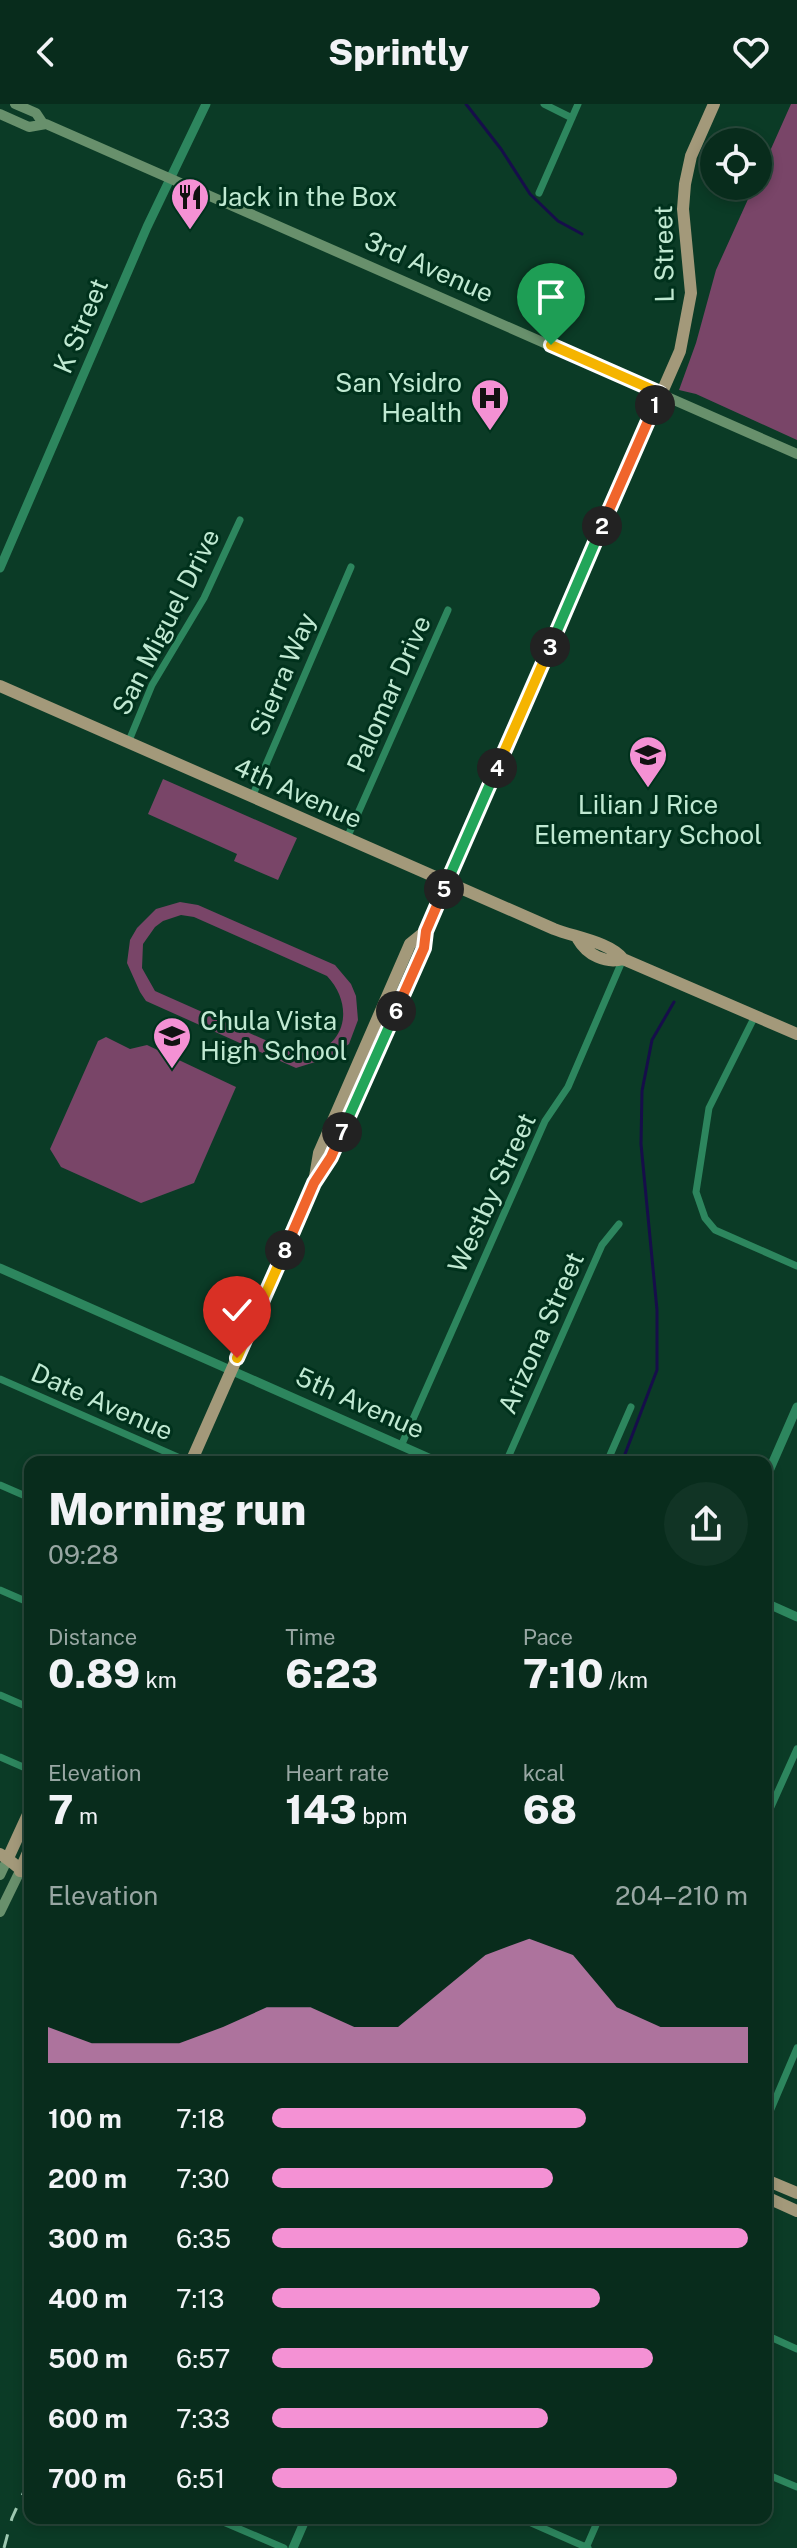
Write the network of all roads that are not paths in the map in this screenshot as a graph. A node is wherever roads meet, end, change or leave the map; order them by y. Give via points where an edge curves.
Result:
1 (15, 104) edge
2 (206, 104) edge
3 (544, 104) edge
4 (578, 104) edge
5 (714, 104) edge
6 (0, 114) edge
7 (572, 118) junction
8 (42, 122) junction
9 (170, 179) junction
10 (539, 193) dead end
11 (660, 393) junction
12 (797, 454) edge
13 (240, 520) dead end
14 (351, 567) dead end
15 (0, 568) edge
16 (448, 610) dead end
17 (0, 686) edge
18 (128, 743) junction
19 (252, 797) junction
20 (347, 838) junction
21 (447, 882) junction
22 (623, 959) junction
23 (755, 1016) junction
24 (797, 1034) edge
25 (619, 1224) dead end
26 (797, 1266) edge
27 (0, 1268) edge
28 (232, 1369) junction
29 (0, 1379) edge
30 (631, 1407) dead end
31 (797, 1407) edge
32 (401, 1446) junction
33 (176, 1456) edge
34 (193, 1456) edge
35 (424, 1456) edge
36 (509, 1456) edge
37 (610, 1456) edge
38 (772, 1464) edge
39 (0, 1485) edge
40 (24, 1495) edge
41 (0, 1590) edge
42 (24, 1600) edge
43 (772, 1606) edge
44 (797, 1617) edge
45 (0, 1695) edge
46 (24, 1705) edge
47 (797, 1749) edge
48 (0, 1757) edge
49 (24, 1767) edge
50 (772, 1805) edge
51 (24, 1821) edge
52 (24, 1854) edge
53 (4, 1856) edge
54 (24, 1872) edge
55 (0, 1875) edge
56 (24, 1875) edge
57 (0, 1912) edge
58 (797, 2048) edge
59 (772, 2107) edge
60 (772, 2183) edge
61 (797, 2193) edge
62 (772, 2200) edge
63 (797, 2211) edge
64 (772, 2338) edge
65 (797, 2349) edge
66 (772, 2477) edge
67 (797, 2487) edge
68 (228, 2524) edge
69 (303, 2524) edge
70 (533, 2524) edge
71 (597, 2524) edge
72 (284, 2548) edge
73 (293, 2548) edge
74 (587, 2548) edge

1 - 8 main road, 3rd Avenue via 36,113
2 - 9 street, K Street
3 - 7 street
4 - 7 street
5 - 11 main road, L Street via 685,184 689,312 680,351
6 - 8 main road, 3rd Avenue via 29,127
7 - 10 street
8 - 9 main road, 3rd Avenue
9 - 11 main road, 3rd Avenue
9 - 15 street, K Street
11 - 12 main road, 3rd Avenue
11 - 21 main road, L Street
13 - 18 street, San Miguel Drive via 204,598 152,685
14 - 19 street, Sierra Way
16 - 20 street, Palomar Drive
17 - 18 main road, 4th Avenue
18 - 19 main road, 4th Avenue
19 - 20 main road, 4th Avenue
20 - 21 main road, 4th Avenue
21 - 22 main road, 4th Avenue via 578,939 585,950 613,962
21 - 28 main road, L Street via 385,1037
22 - 23 main road, 4th Avenue
22 - 32 street, Westby Street via 568,1087 542,1127
23 - 24 main road, 4th Avenue
23 - 26 street via 709,1108 696,1192 715,1230
25 - 36 street, Arizona Street via 602,1245
27 - 28 street, 5th Avenue
28 - 32 street, 5th Avenue
28 - 34 main road, L Street
29 - 33 street, Date Avenue
30 - 37 street
31 - 38 street
32 - 35 street, 5th Avenue
39 - 40 street
41 - 42 street
43 - 44 street
45 - 46 street
47 - 50 street
48 - 49 street
51 - 53 main road
52 - 53 main road
53 - 54 main road
53 - 55 main road
56 - 57 main road
58 - 59 street
60 - 61 main road
62 - 63 main road
64 - 65 street
66 - 67 street
68 - 72 street
69 - 73 street
70 - 74 street
71 - 74 street

